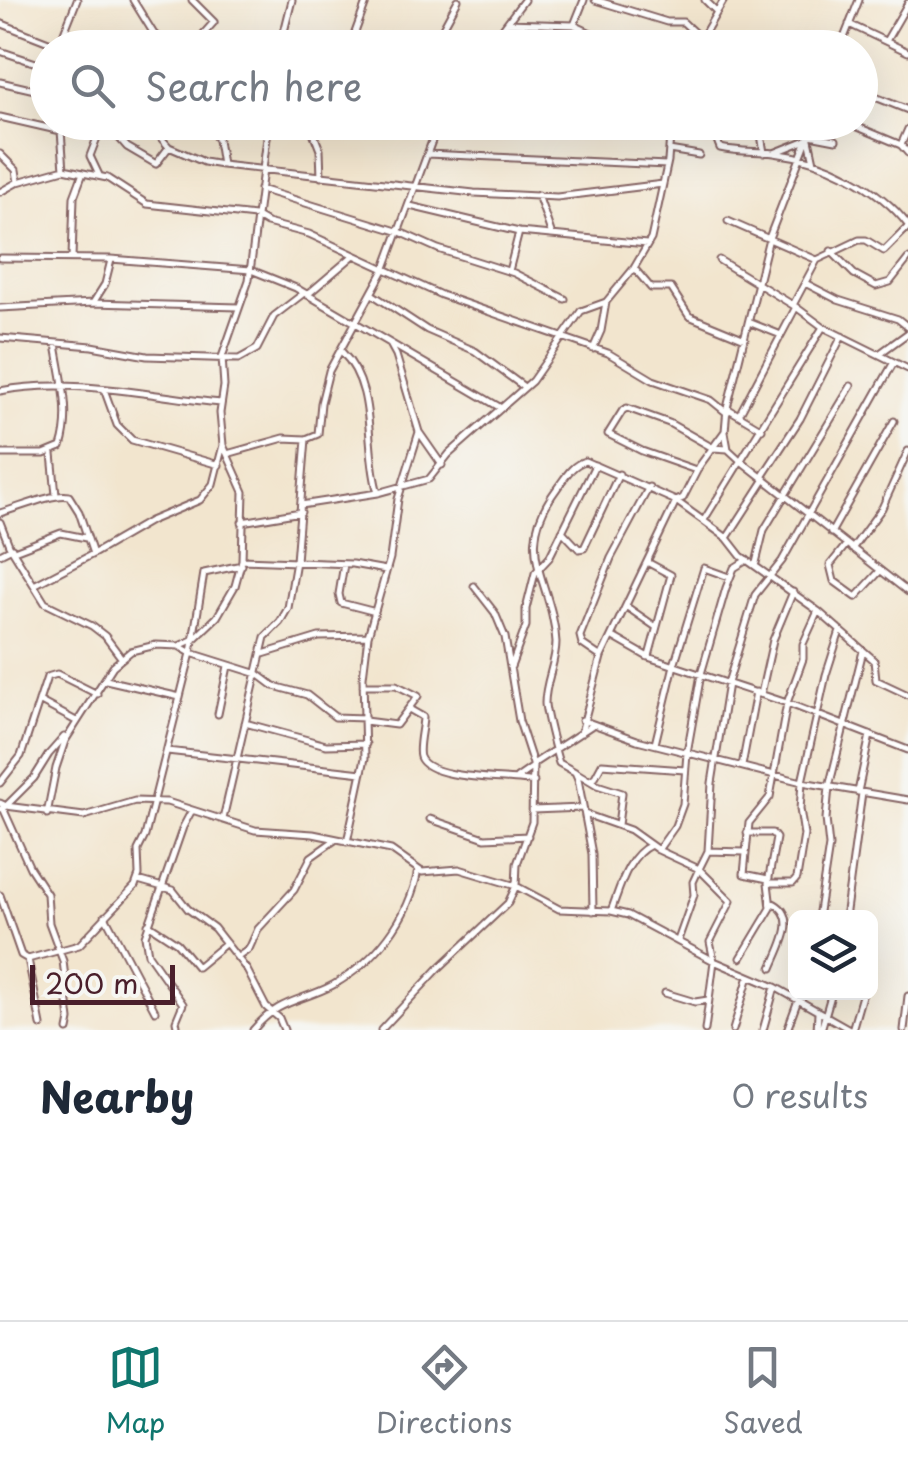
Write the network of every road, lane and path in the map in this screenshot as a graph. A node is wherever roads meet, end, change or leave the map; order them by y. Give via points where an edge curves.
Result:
1 (76, 0) edge
2 (133, 0) edge
3 (192, 0) edge
4 (292, 0) edge
5 (367, 0) edge
6 (458, 0) edge
7 (523, 0) edge
8 (584, 0) edge
9 (595, 0) edge
10 (704, 0) edge
11 (724, 0) edge
12 (859, 0) edge
13 (908, 3) edge
14 (717, 12) junction
15 (0, 23) edge
16 (507, 23) junction
17 (849, 24) junction
18 (574, 25) junction
19 (66, 30) edge
20 (152, 30) edge
21 (207, 30) edge
22 (284, 30) edge
23 (356, 30) edge
24 (442, 30) edge
25 (502, 30) edge
26 (585, 30) edge
27 (692, 30) edge
28 (705, 30) edge
29 (847, 30) edge
30 (863, 30) edge
31 (30, 35) edge
32 (878, 37) edge
33 (886, 40) junction
34 (0, 51) edge
35 (908, 52) edge
36 (30, 60) edge
37 (0, 82) edge
38 (30, 89) edge
39 (878, 98) edge
40 (908, 110) edge
41 (0, 117) edge
42 (30, 122) edge
43 (908, 129) edge
44 (878, 135) edge
45 (61, 140) edge
46 (95, 140) edge
47 (121, 140) edge
48 (162, 140) edge
49 (218, 140) edge
50 (267, 140) edge
51 (316, 140) edge
52 (433, 140) edge
53 (670, 140) edge
54 (717, 140) edge
55 (762, 140) edge
56 (803, 140) edge
57 (809, 140) edge
58 (810, 140) edge
59 (901, 145) junction
60 (169, 148) junction
61 (669, 150) junction
62 (764, 153) junction
63 (774, 153) junction
64 (908, 153) edge
65 (0, 154) edge
66 (428, 154) junction
67 (699, 155) dead end
68 (802, 158) junction
69 (814, 162) junction
70 (222, 165) junction
71 (667, 165) junction
72 (64, 169) junction
73 (263, 169) junction
74 (83, 173) junction
75 (99, 176) junction
76 (321, 177) junction
77 (18, 182) junction
78 (663, 184) junction
79 (417, 187) junction
80 (260, 189) junction
81 (0, 192) edge
82 (538, 195) junction
83 (410, 206) junction
84 (256, 207) junction
85 (245, 213) junction
86 (256, 216) junction
87 (728, 221) dead end
88 (267, 222) junction
89 (908, 226) edge
90 (255, 230) junction
91 (400, 232) junction
92 (519, 232) junction
93 (552, 235) junction
94 (770, 238) junction
95 (647, 244) junction
96 (830, 250) junction
97 (355, 254) junction
98 (0, 258) edge
99 (72, 258) junction
100 (111, 259) junction
101 (908, 259) edge
102 (719, 260) dead end
103 (816, 260) junction
104 (385, 268) junction
105 (634, 268) junction
106 (251, 270) junction
107 (509, 272) junction
108 (805, 283) junction
109 (760, 286) junction
110 (306, 294) junction
111 (372, 294) junction
112 (565, 299) dead end
113 (606, 302) junction
114 (93, 303) junction
115 (795, 306) junction
116 (239, 307) junction
117 (0, 308) edge
118 (357, 322) junction
119 (750, 322) junction
120 (823, 328) junction
121 (908, 330) edge
122 (780, 335) junction
123 (562, 336) junction
124 (842, 336) junction
125 (0, 338) edge
126 (745, 339) junction
127 (56, 342) junction
128 (388, 342) junction
129 (593, 349) junction
130 (342, 352) junction
131 (878, 354) junction
132 (222, 357) junction
133 (894, 362) junction
134 (908, 368) edge
135 (64, 386) junction
136 (851, 386) dead end
137 (524, 387) junction
138 (104, 390) junction
139 (0, 391) edge
140 (221, 403) junction
141 (501, 408) junction
142 (727, 410) junction
143 (740, 413) junction
144 (894, 421) dead end
145 (762, 429) junction
146 (419, 432) junction
147 (725, 432) junction
148 (306, 440) junction
149 (223, 444) junction
150 (713, 448) junction
151 (728, 449) junction
152 (908, 451) edge
153 (52, 452) junction
154 (0, 454) edge
155 (228, 454) junction
156 (450, 454) junction
157 (435, 455) junction
158 (741, 461) junction
159 (219, 465) junction
160 (442, 465) junction
161 (595, 466) junction
162 (696, 470) junction
163 (619, 474) junction
164 (763, 478) junction
165 (402, 486) junction
166 (649, 487) junction
167 (378, 493) junction
168 (56, 495) junction
169 (785, 496) junction
170 (676, 501) junction
171 (301, 509) junction
172 (0, 513) edge
173 (808, 516) junction
174 (704, 521) junction
175 (0, 522) edge
176 (242, 522) junction
177 (562, 531) junction
178 (831, 533) junction
179 (86, 538) junction
180 (727, 538) junction
181 (849, 547) junction
182 (13, 550) junction
183 (0, 554) edge
184 (93, 554) junction
185 (747, 560) junction
186 (296, 561) junction
187 (242, 562) junction
188 (646, 562) junction
189 (344, 564) junction
190 (756, 564) junction
191 (386, 570) junction
192 (536, 570) junction
193 (880, 572) junction
194 (772, 575) junction
195 (729, 577) junction
196 (34, 585) junction
197 (474, 586) dead end
198 (793, 591) junction
199 (908, 592) edge
200 (626, 607) junction
201 (373, 611) junction
202 (818, 611) junction
203 (656, 627) junction
204 (840, 630) junction
205 (368, 636) junction
206 (612, 636) junction
207 (194, 639) junction
208 (178, 646) junction
209 (862, 651) junction
210 (191, 653) junction
211 (264, 654) junction
212 (120, 657) junction
213 (601, 657) junction
214 (648, 657) junction
215 (674, 664) junction
216 (228, 666) junction
217 (510, 668) junction
218 (258, 674) junction
219 (700, 674) junction
220 (106, 680) junction
221 (266, 682) junction
222 (728, 683) junction
223 (255, 685) junction
224 (364, 685) junction
225 (759, 693) junction
226 (97, 694) junction
227 (908, 694) edge
228 (180, 698) junction
229 (39, 701) junction
230 (788, 703) junction
231 (410, 709) junction
232 (218, 714) dead end
233 (818, 714) junction
234 (365, 720) junction
235 (582, 720) junction
236 (78, 722) junction
237 (245, 723) junction
238 (847, 724) junction
239 (591, 726) junction
240 (71, 731) junction
241 (581, 732) junction
242 (870, 735) junction
243 (366, 744) junction
244 (655, 744) junction
245 (555, 750) junction
246 (908, 750) edge
247 (167, 751) junction
248 (686, 753) junction
249 (236, 758) junction
250 (716, 759) junction
251 (533, 765) junction
252 (742, 766) junction
253 (685, 770) junction
254 (575, 772) junction
255 (362, 773) junction
256 (774, 774) junction
257 (517, 778) junction
258 (590, 780) junction
259 (534, 782) junction
260 (802, 782) junction
261 (0, 783) edge
262 (829, 788) junction
263 (860, 793) junction
264 (908, 800) edge
265 (154, 801) junction
266 (2, 806) edge
267 (192, 810) junction
268 (533, 810) junction
269 (584, 811) junction
270 (47, 814) junction
271 (223, 819) junction
272 (430, 819) dead end
273 (618, 825) junction
274 (747, 833) junction
275 (528, 836) junction
276 (335, 840) junction
277 (347, 842) junction
278 (651, 845) junction
279 (658, 850) junction
280 (708, 850) junction
281 (745, 852) junction
282 (699, 869) junction
283 (418, 870) junction
284 (138, 880) junction
285 (768, 881) junction
286 (164, 886) junction
287 (516, 886) junction
288 (0, 895) edge
289 (771, 902) junction
290 (610, 910) junction
291 (819, 910) edge
292 (846, 910) edge
293 (593, 911) junction
294 (105, 916) junction
295 (148, 924) junction
296 (678, 940) junction
297 (226, 942) junction
298 (61, 951) junction
299 (28, 958) junction
300 (237, 958) junction
301 (741, 958) dead end
302 (714, 961) junction
303 (772, 968) dead end
304 (748, 976) junction
305 (775, 987) junction
306 (664, 993) dead end
307 (788, 994) edge
308 (908, 996) edge
309 (708, 1000) junction
310 (798, 1000) joint
311 (830, 1000) edge
312 (860, 1000) edge
313 (280, 1008) junction
314 (269, 1009) junction
315 (155, 1011) dead end
316 (818, 1012) junction
317 (827, 1016) junction
318 (279, 1018) junction
319 (41, 1025) dead end
320 (68, 1030) edge
321 (178, 1030) edge
322 (253, 1030) edge
323 (284, 1030) edge
324 (381, 1030) edge
325 (705, 1030) edge
326 (733, 1030) edge
327 (762, 1030) edge
328 (787, 1030) edge
329 (819, 1030) edge
330 (851, 1030) edge
331 (904, 1030) edge

1 - 19 street
2 - 20 street
3 - 21 street via 214,22
4 - 22 street
5 - 23 street
6 - 24 street
7 - 16 street
8 - 18 street
9 - 27 street via 683,22
10 - 14 street
11 - 14 street
12 - 17 street
13 - 33 street
14 - 28 street
15 - 31 street
16 - 18 street
16 - 25 street
17 - 29 street
17 - 30 street
18 - 26 street
32 - 33 street
33 - 35 street
34 - 36 street
37 - 38 street
39 - 40 street
41 - 42 street
43 - 59 street
44 - 59 street
45 - 72 street
46 - 75 street via 90,151
47 - 60 street via 152,163
48 - 60 street
49 - 70 street
50 - 73 street
51 - 76 street
52 - 66 street
53 - 61 street
54 - 62 street via 720,148
55 - 62 street
56 - 63 street
57 - 68 street
58 - 69 street
59 - 64 street
60 - 70 street
61 - 67 street
61 - 71 street
62 - 63 street
63 - 68 street
65 - 77 street
66 - 71 street
66 - 79 street
68 - 69 street
68 - 94 street
69 - 89 street via 868,188
70 - 73 street
71 - 78 street
72 - 74 street
72 - 77 street
73 - 76 street
73 - 80 street
74 - 75 street
74 - 99 street via 74,197
75 - 85 street via 146,204
76 - 79 street
77 - 81 street
78 - 82 street
78 - 95 street
79 - 82 street
79 - 83 street
80 - 84 street
80 - 91 street
82 - 93 street
83 - 91 street
83 - 92 street
84 - 85 street
84 - 86 street
85 - 86 street
86 - 88 street
86 - 90 street
87 - 94 street
88 - 90 street
88 - 97 street
89 - 96 street via 884,250 866,240
90 - 106 street
91 - 104 street
91 - 107 street
92 - 93 street
92 - 107 street
93 - 95 street
94 - 103 street
94 - 109 street
95 - 105 street
96 - 101 street via 876,286 890,282
96 - 103 street
97 - 104 street
97 - 110 street
98 - 99 street
99 - 100 street
100 - 106 street
100 - 114 street
102 - 109 street
103 - 108 street
104 - 111 street
104 - 123 street via 454,300
105 - 113 street
105 - 126 street via 651,288 671,288 689,316
106 - 110 street
106 - 116 street
107 - 112 street
108 - 115 street
108 - 121 street via 898,319
109 - 115 street
109 - 119 street
110 - 118 street
110 - 132 street via 274,316 256,350 239,359
111 - 118 street
111 - 137 street
113 - 123 street via 581,311
113 - 129 street
114 - 116 street
114 - 117 street
115 - 120 street
115 - 122 street
116 - 132 street
118 - 128 street
118 - 130 street
119 - 122 street
119 - 126 street
120 - 124 street
120 - 145 street
121 - 131 street
122 - 143 street
123 - 129 street
123 - 137 street
124 - 131 street
124 - 164 street
125 - 127 street
126 - 142 street
127 - 132 street via 147,356
127 - 135 street
128 - 141 street
128 - 146 street
129 - 142 street
130 - 148 street via 326,381 318,434
130 - 167 street via 355,367 364,397
131 - 133 street
132 - 140 street
133 - 134 street
133 - 173 street
135 - 138 street
135 - 139 street
135 - 153 street via 64,438
136 - 169 street
137 - 141 street
138 - 140 street
138 - 159 street via 132,440
140 - 149 street
141 - 156 street
142 - 143 street
142 - 147 street
143 - 145 street
144 - 178 street
145 - 158 street
146 - 157 street
146 - 165 street
147 - 150 street
147 - 151 street
148 - 155 street via 284,438
148 - 171 street
149 - 155 street
149 - 159 street
150 - 151 street
150 - 162 street
150 - 162 street via 669,423 622,410 608,434
151 - 158 street
152 - 181 street via 882,508
153 - 154 street
153 - 168 street
155 - 176 street via 242,483
156 - 157 street
156 - 160 street
157 - 160 street
158 - 164 street
158 - 174 street
159 - 184 street via 200,500
160 - 165 street via 429,480
161 - 163 street
161 - 177 street
161 - 192 street via 576,464 550,496 536,536
162 - 170 street
163 - 166 street
163 - 177 street via 584,548
164 - 169 street
164 - 180 street
165 - 167 street
165 - 191 street
166 - 170 street
166 - 213 street via 580,636
167 - 171 street
168 - 172 street
168 - 179 street via 75,504
169 - 173 street
169 - 190 street via 764,530
170 - 174 street
170 - 188 street
171 - 176 street
171 - 186 street
173 - 178 street
173 - 194 street
174 - 180 street
175 - 182 street
176 - 187 street
177 - 192 street
178 - 181 street
179 - 182 street via 62,533
179 - 184 street
180 - 185 street
181 - 193 street
181 - 193 street via 830,565 837,585 856,598
182 - 183 street
182 - 196 street
184 - 196 street
185 - 190 street
185 - 195 street
186 - 187 street
186 - 189 street
186 - 211 street via 288,608 266,634
187 - 207 street via 217,617
187 - 207 street via 204,573
188 - 200 street
188 - 203 street via 671,575
189 - 191 street
189 - 201 street via 341,603
190 - 194 street
191 - 201 street
192 - 217 street
192 - 245 street via 556,638 544,702
193 - 199 street
194 - 198 street
194 - 222 street via 755,595
195 - 215 street via 704,568
195 - 219 street
196 - 212 street via 45,603 92,626
197 - 217 street via 500,622
198 - 202 street
198 - 225 street
200 - 203 street
200 - 206 street
201 - 205 street
202 - 204 street
202 - 230 street
203 - 214 street
204 - 209 street
204 - 233 street
205 - 211 street via 320,637
205 - 224 street
206 - 213 street
206 - 214 street
207 - 208 street
207 - 210 street
208 - 210 street
208 - 212 street via 144,647
209 - 227 street via 874,660 876,680
209 - 238 street
210 - 216 street
210 - 228 street
211 - 218 street
212 - 220 street
213 - 235 street
214 - 215 street
215 - 219 street
215 - 244 street
216 - 218 street
216 - 232 street
217 - 251 street
218 - 221 street
218 - 223 street
219 - 222 street
219 - 248 street
220 - 226 street
220 - 228 street
221 - 223 street
221 - 234 street via 306,695 335,717
222 - 225 street
222 - 250 street
223 - 237 street
224 - 231 street via 417,693
224 - 234 street
225 - 230 street
225 - 252 street
226 - 229 street via 54,674
226 - 236 street
228 - 247 street
229 - 236 street
229 - 261 street via 22,756
230 - 233 street
230 - 256 street
231 - 234 street via 395,725
231 - 257 street via 422,716 422,761 447,773
233 - 238 street
233 - 260 street
234 - 243 street
235 - 239 street
235 - 241 street
236 - 240 street
237 - 243 street via 326,745
237 - 249 street
238 - 242 street
238 - 262 street
239 - 241 street
239 - 244 street
240 - 266 street
240 - 270 street via 58,756
241 - 245 street
242 - 246 street
242 - 263 street
243 - 255 street
244 - 248 street
245 - 251 street
245 - 254 street via 559,763
247 - 249 street
247 - 265 street
248 - 250 street
248 - 253 street
249 - 255 street
249 - 271 street
250 - 252 street
250 - 280 street
251 - 257 street
251 - 259 street
252 - 256 street
253 - 258 street via 602,764
253 - 279 street via 679,817
254 - 258 street
254 - 269 street
255 - 277 street
256 - 260 street
256 - 274 street via 770,797 751,817
257 - 259 street
258 - 273 street via 622,793
259 - 268 street
260 - 262 street
260 - 285 street via 797,878
262 - 263 street
262 - 291 street
263 - 264 street
263 - 292 street
265 - 267 street
265 - 270 street via 84,816
265 - 284 street via 138,850
266 - 270 street
266 - 298 street via 47,894
267 - 271 street
267 - 286 street
268 - 269 street
268 - 275 street
269 - 273 street
269 - 293 street
271 - 276 street
272 - 275 street via 485,838
273 - 278 street
274 - 281 street
274 - 285 street via 776,836
275 - 287 street
276 - 277 street
276 - 300 street via 311,856 291,894
277 - 283 street via 390,850
278 - 279 street
278 - 290 street via 627,870
279 - 282 street
280 - 281 street
280 - 282 street
281 - 285 street via 746,877
282 - 296 street
282 - 302 street via 731,902 710,942
283 - 287 street via 459,869
283 - 313 street via 382,946 334,984
284 - 286 street
284 - 294 street
285 - 289 street
286 - 295 street
286 - 297 street
287 - 293 street via 559,909
287 - 324 street via 494,920
288 - 299 street via 21,955
289 - 301 street
289 - 303 street via 788,924
290 - 293 street
290 - 296 street
294 - 298 street via 87,939
294 - 315 street
295 - 297 street via 197,967
295 - 321 street via 148,954 183,1004
296 - 302 street
297 - 300 street
298 - 299 street
298 - 320 street
299 - 319 street
300 - 314 street
302 - 304 street
302 - 309 street
304 - 305 street
304 - 326 street
305 - 307 street
305 - 327 street
306 - 309 street
308 - 331 street
309 - 325 street
310 - 316 street
310 - 328 street
311 - 317 street
312 - 330 street
313 - 314 street
313 - 318 street
314 - 318 street
314 - 322 street
316 - 317 street
316 - 329 street
317 - 329 street
317 - 330 street
318 - 323 street

